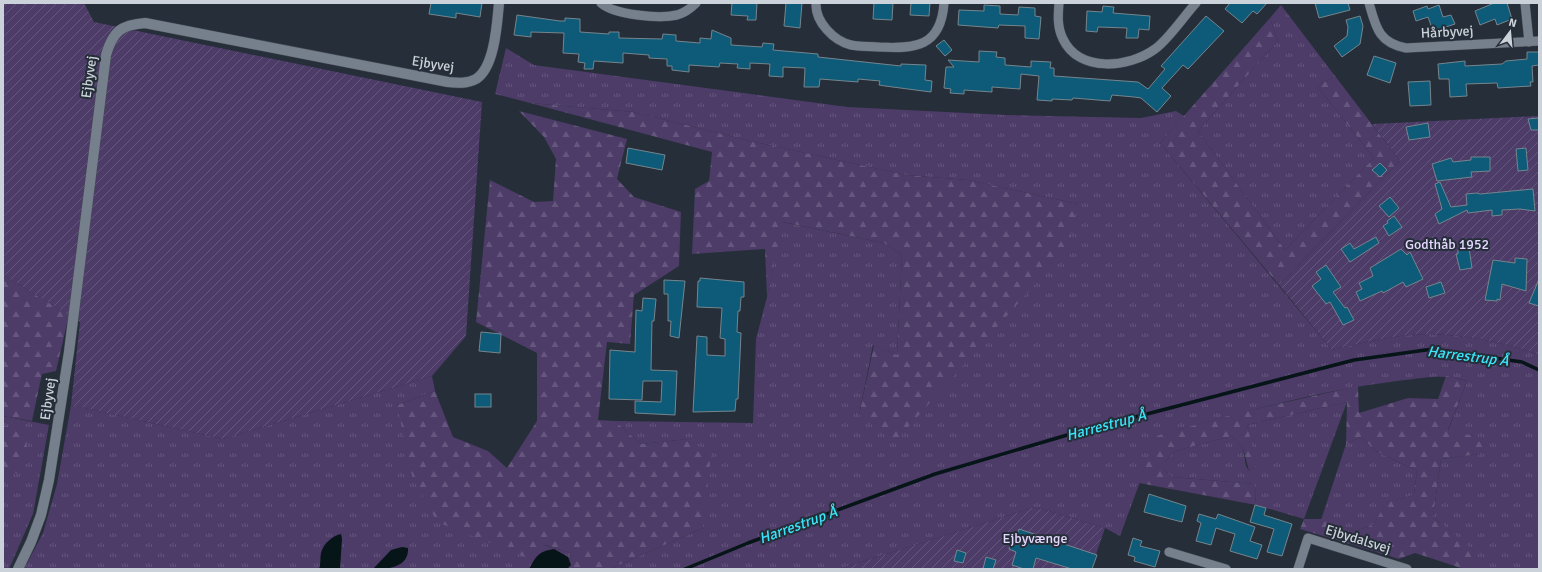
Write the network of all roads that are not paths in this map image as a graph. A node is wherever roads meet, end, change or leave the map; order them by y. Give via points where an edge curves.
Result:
1 (499, 3) edge
2 (600, 3) edge
3 (696, 3) edge
4 (816, 3) edge
5 (944, 3) edge
6 (1059, 3) edge
7 (1196, 3) edge
8 (1369, 3) edge
9 (1525, 3) edge
10 (1539, 41) edge
11 (1529, 42) junction
12 (1169, 552) dead end
13 (18, 569) edge
14 (1226, 569) edge
15 (1298, 569) edge
16 (1407, 569) edge

1 - 13 street, Ejbyvej via 494,44 486,66 476,79 465,83 448,82 145,23 129,24 117,32 106,55 69,352 49,480 41,515
2 - 3 street via 613,10 627,13 668,16 684,12
4 - 5 street via 821,22 829,33 839,40 852,45 905,49 920,45 932,36 944,14
6 - 7 street via 1058,22 1063,40 1076,56 1092,62 1123,63 1140,58 1156,48
8 - 11 street, Hårbyvej via 1375,26 1384,39 1393,46 1406,48
9 - 11 street
10 - 11 street, Hårbyvej
12 - 14 street
15 - 16 street, Ejbydalsvej via 1308,538

